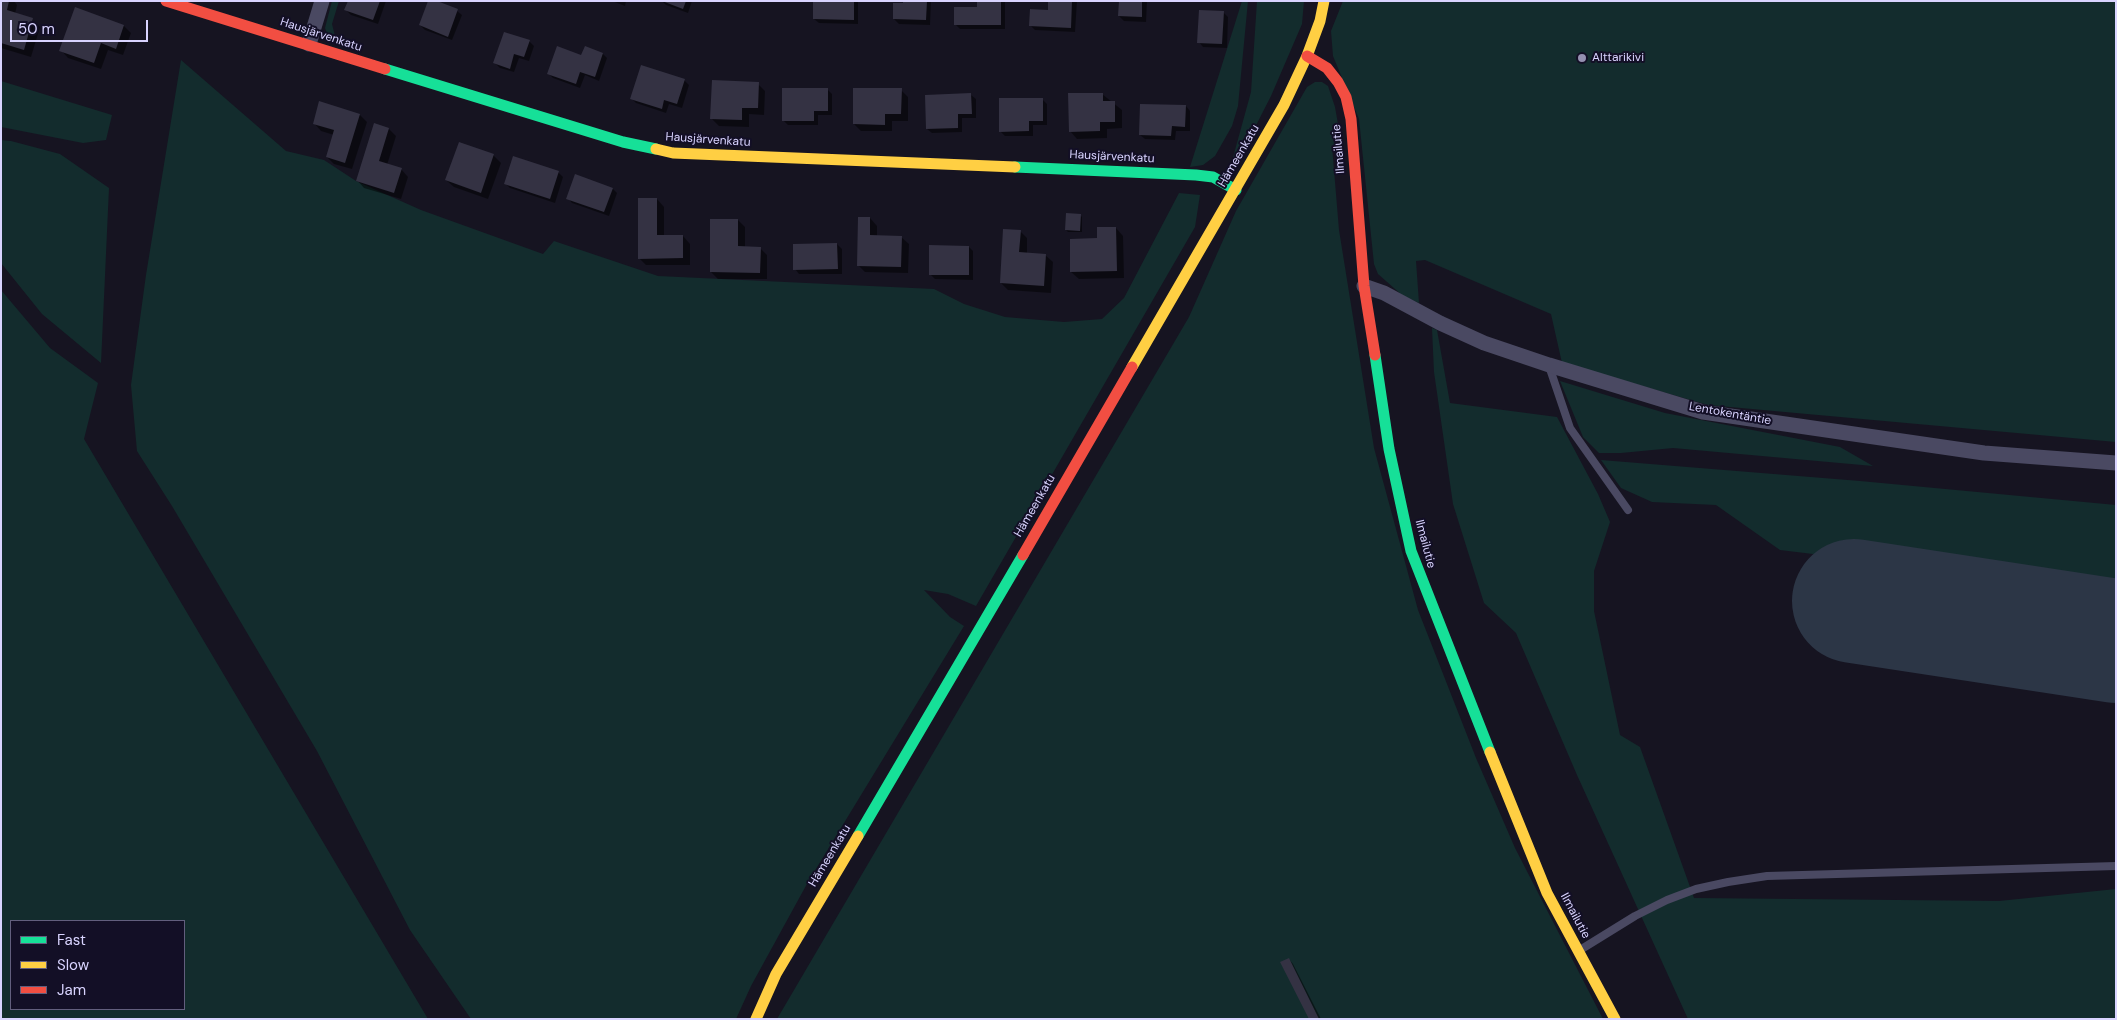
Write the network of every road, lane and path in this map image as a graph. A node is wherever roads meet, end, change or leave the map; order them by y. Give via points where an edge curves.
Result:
1 (166, 1) edge
2 (322, 1) edge
3 (1324, 1) edge
4 (309, 44) junction
5 (1307, 56) junction
6 (1236, 190) junction
7 (1364, 286) junction
8 (1549, 365) junction
9 (2116, 463) edge
10 (1628, 510) dead end
11 (2116, 866) edge
12 (1578, 952) junction
13 (756, 1019) edge
14 (1615, 1019) edge

1 - 4 street, Hausjärvenkatu
2 - 4 street
3 - 5 street, Hämeenkatu
4 - 6 street, Hausjärvenkatu via 623,142 673,153 1196,175 1212,177
5 - 6 street, Hämeenkatu via 1284,105
5 - 7 street, Ilmailutie via 1327,68 1346,97 1353,143
6 - 13 street, Hämeenkatu via 776,974
7 - 8 street, Lentokentäntie via 1484,342
7 - 12 street, Ilmailutie via 1390,449 1411,551 1509,802 1547,893
8 - 9 street, Lentokentäntie via 1704,412 1984,453
8 - 10 lane via 1570,428
11 - 12 lane via 1767,876 1728,882 1667,900
12 - 14 street, Ilmailutie

